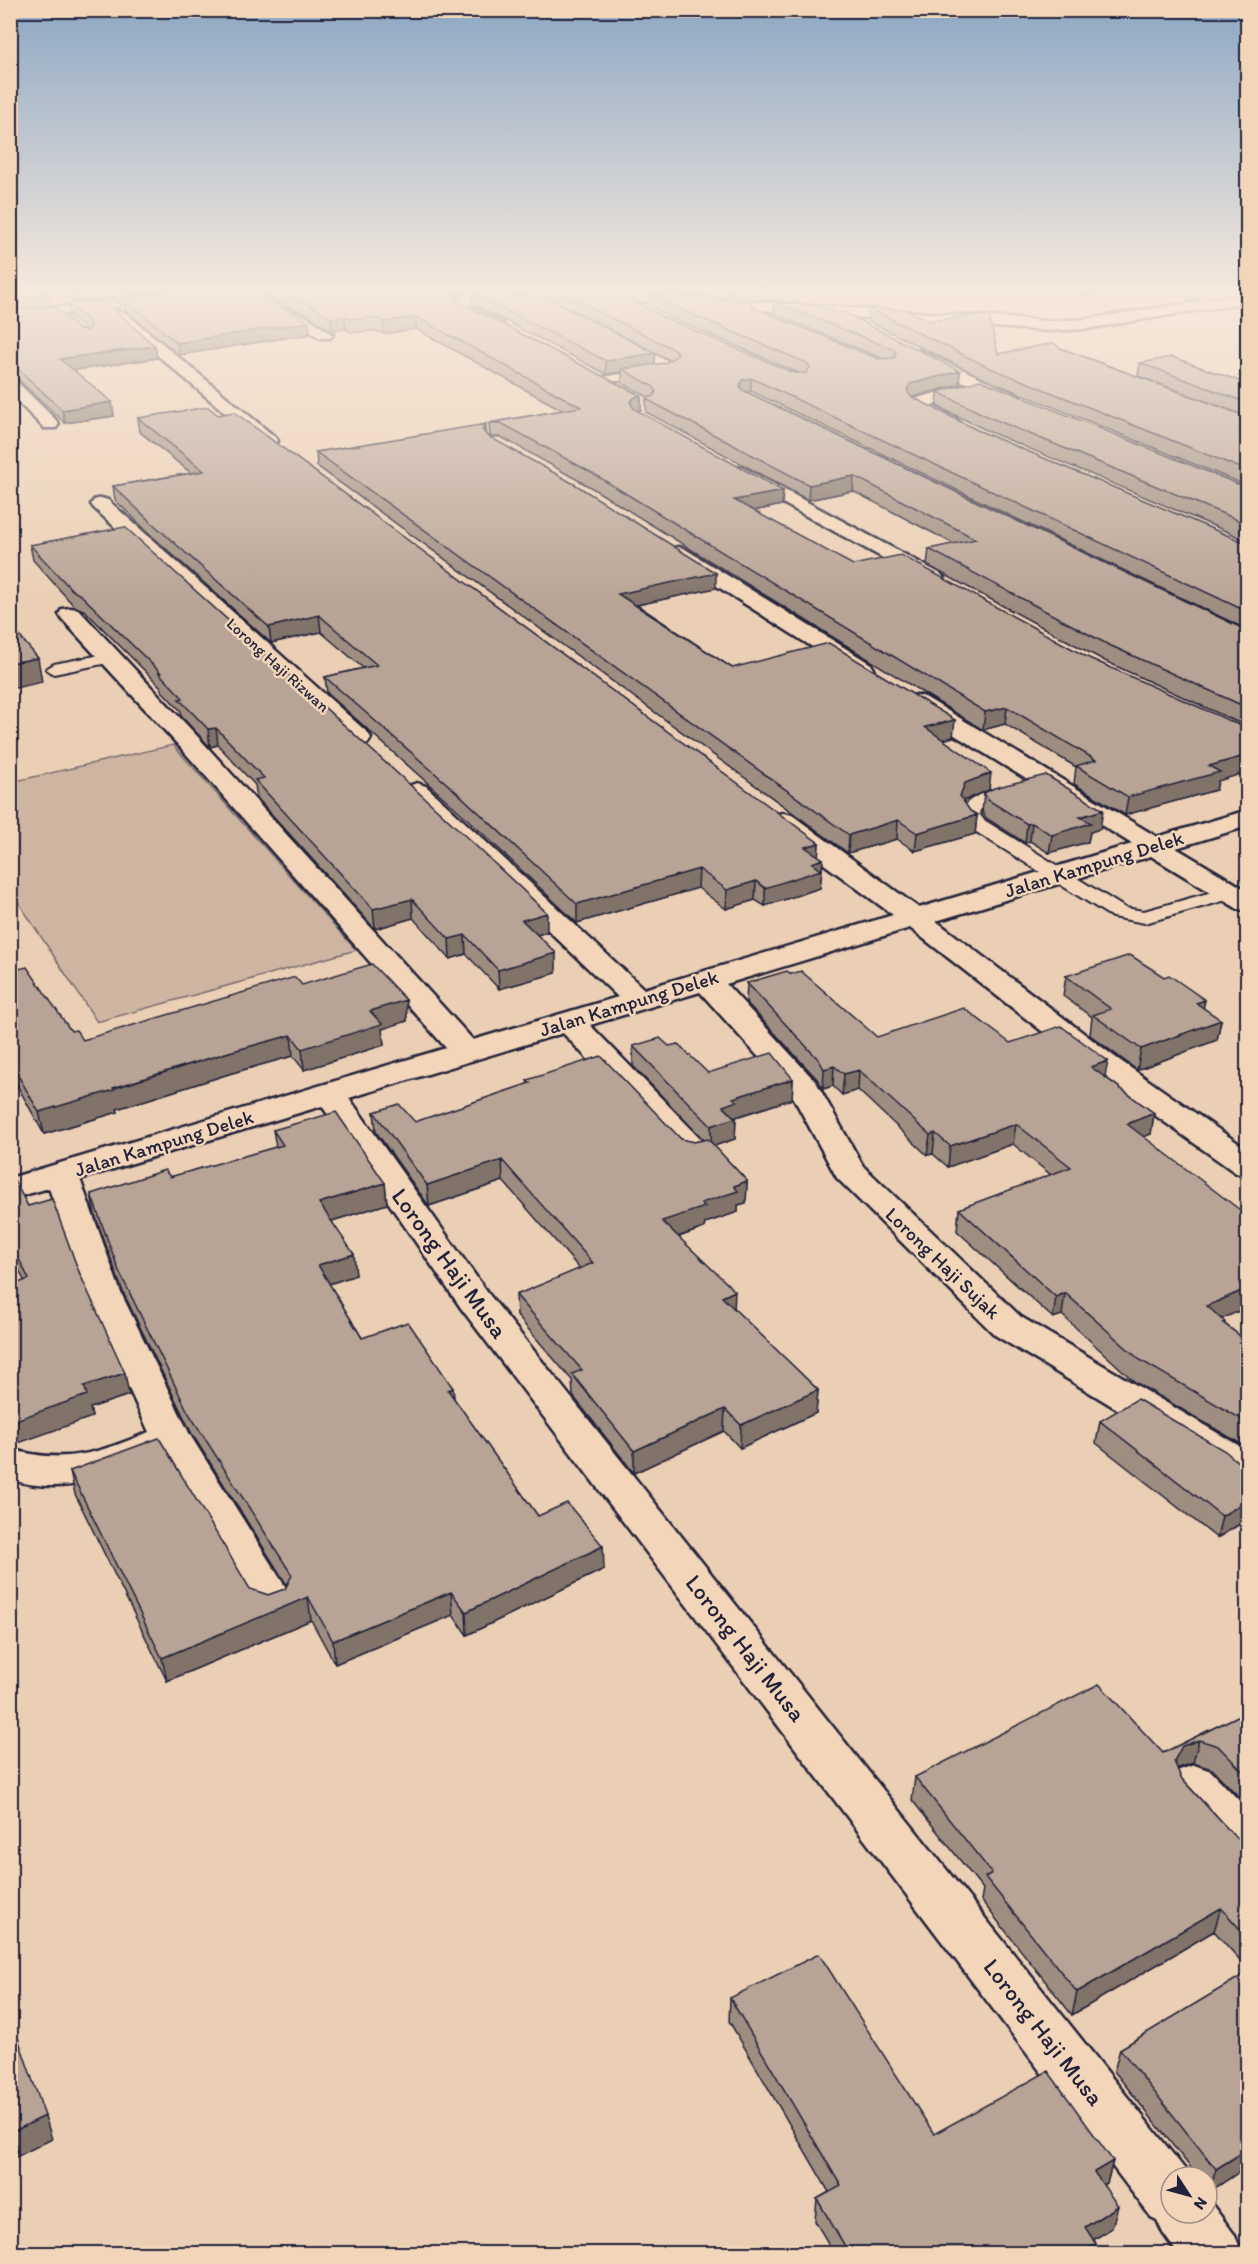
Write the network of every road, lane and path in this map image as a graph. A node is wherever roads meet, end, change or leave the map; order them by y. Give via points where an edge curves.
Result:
1 (20, 394) edge
2 (211, 394) edge
3 (953, 394) edge
4 (998, 394) edge
5 (1033, 408) edge
6 (51, 424) dead end
7 (963, 428) edge
8 (282, 450) edge
9 (724, 463) edge
10 (101, 504) dead end
11 (661, 543) edge
12 (951, 588) edge
13 (70, 614) dead end
14 (111, 658) junction
15 (54, 669) dead end
16 (878, 678) edge
17 (897, 690) edge
18 (372, 750) edge
19 (398, 774) edge
20 (1050, 782) junction
21 (762, 806) edge
22 (1248, 818) edge
23 (1155, 846) junction
24 (1059, 875) junction
25 (1239, 898) edge
26 (913, 918) junction
27 (706, 980) junction
28 (638, 1000) junction
29 (569, 1021) junction
30 (466, 1052) junction
31 (329, 1094) junction
32 (694, 1151) edge
33 (1248, 1166) edge
34 (62, 1174) junction
35 (10, 1189) edge
36 (172, 1438) junction
37 (10, 1463) edge
38 (1248, 1473) edge
39 (271, 1599) edge
40 (1194, 1785) dead end
41 (1248, 1844) edge
42 (1159, 2182) edge
43 (1193, 2225) edge
44 (1214, 2253) edge

1 - 6 street
2 - 8 street
3 - 7 street via 916,404
4 - 5 street
9 - 12 street
10 - 18 street, Lorong Haji Rizwan
11 - 16 street
13 - 14 street
14 - 15 lane
14 - 30 street
17 - 20 street
19 - 28 street
20 - 23 street
20 - 24 lane via 984,800 972,807 969,815 977,824
21 - 26 street
22 - 23 street, Jalan Kampung Delek
23 - 24 street, Jalan Kampung Delek
23 - 25 street
24 - 25 lane via 1119,913 1132,916 1145,917
24 - 26 street, Jalan Kampung Delek
26 - 27 street, Jalan Kampung Delek
26 - 33 street via 1104,1064
27 - 28 street, Jalan Kampung Delek
27 - 38 street, Lorong Haji Sujak via 806,1089 849,1171 1008,1326
28 - 29 street, Jalan Kampung Delek
29 - 30 street, Jalan Kampung Delek
29 - 32 street
30 - 31 street, Jalan Kampung Delek
31 - 34 street, Jalan Kampung Delek
31 - 42 street, Lorong Haji Musa via 474,1300
34 - 35 street, Jalan Kampung Delek
34 - 36 street via 103,1293
36 - 37 street via 123,1460 56,1474
36 - 39 street
40 - 41 street
43 - 44 street

